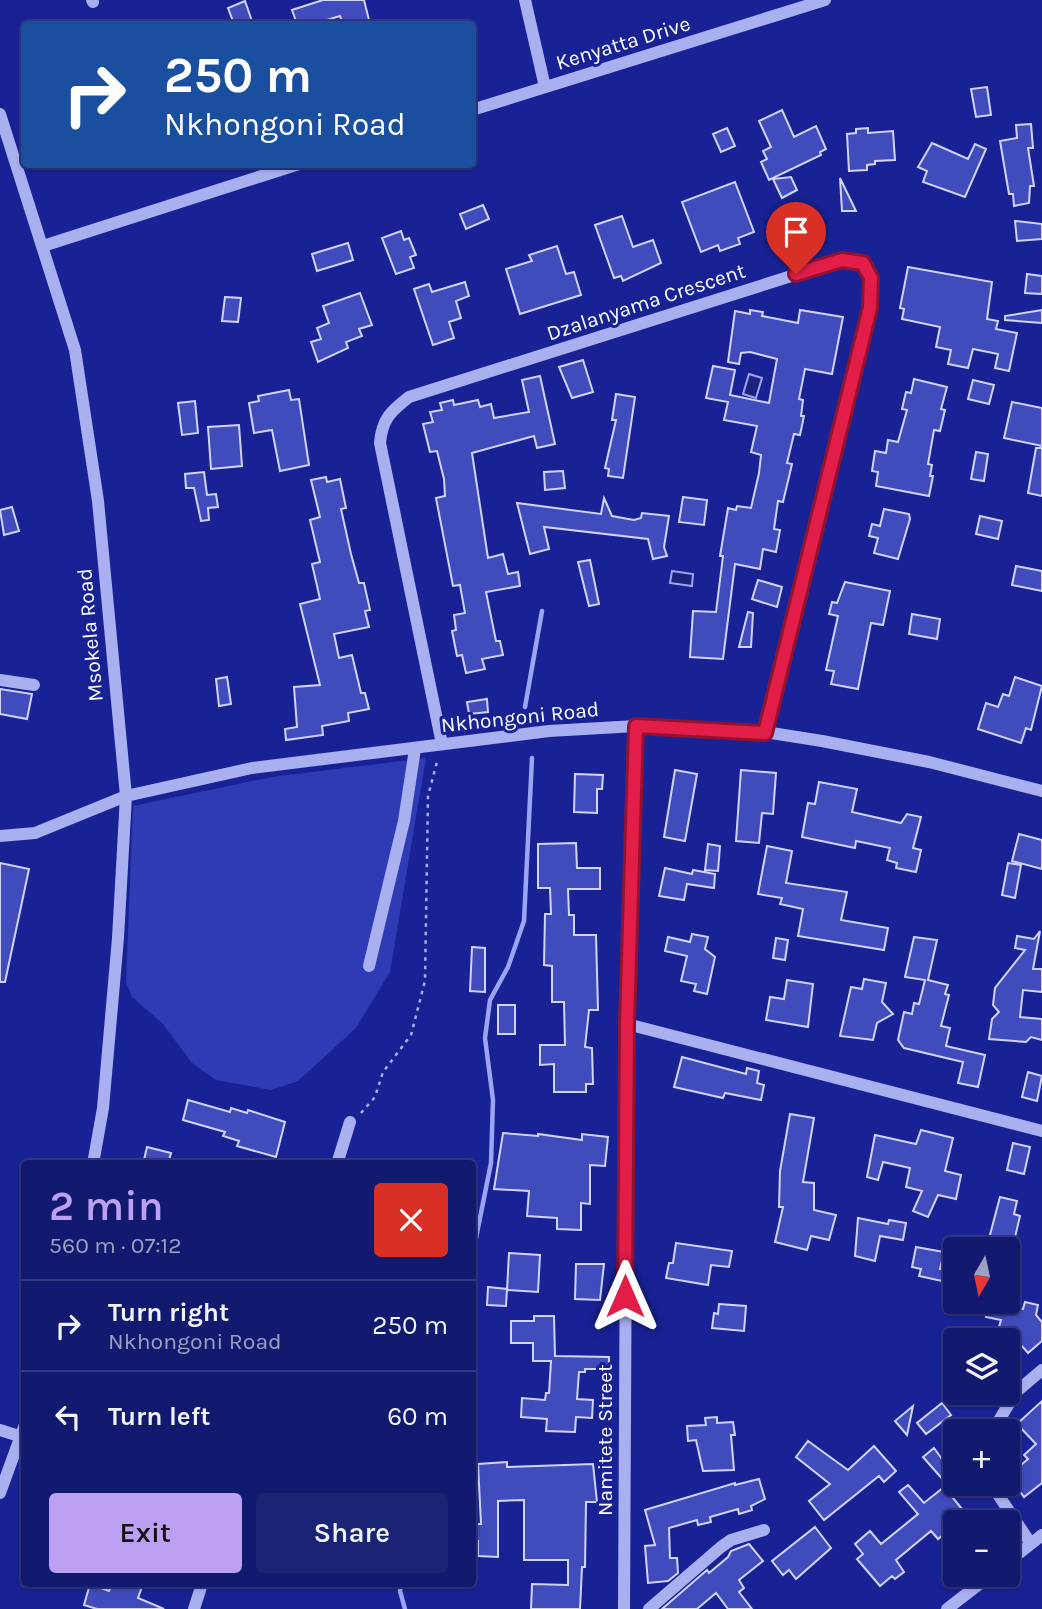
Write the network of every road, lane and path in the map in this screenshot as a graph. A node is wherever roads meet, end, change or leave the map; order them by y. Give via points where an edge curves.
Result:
1 (525, 0) edge
2 (825, 0) edge
3 (545, 87) junction
4 (476, 109) edge
5 (0, 114) edge
6 (287, 168) edge
7 (43, 246) junction
8 (0, 680) edge
9 (34, 685) dead end
10 (636, 726) junction
11 (765, 733) junction
12 (442, 744) junction
13 (415, 749) junction
14 (1042, 791) edge
15 (126, 796) junction
16 (0, 836) edge
17 (369, 966) dead end
18 (627, 1024) junction
19 (350, 1122) joint
20 (1042, 1131) edge
21 (94, 1160) edge
22 (338, 1160) edge
23 (1042, 1370) edge
24 (1000, 1419) edge
25 (0, 1430) edge
26 (21, 1432) edge
27 (21, 1437) edge
28 (0, 1493) edge
29 (999, 1496) edge
30 (764, 1530) dead end
31 (1042, 1535) edge
32 (1031, 1544) junction
33 (1020, 1553) edge
34 (201, 1587) edge
35 (975, 1587) edge
36 (194, 1609) edge
37 (624, 1609) edge
38 (649, 1609) edge
39 (947, 1609) edge

1 - 3 street
2 - 3 street, Kenyatta Drive
3 - 4 street, Kenyatta Drive
5 - 7 street, Msokela Road
6 - 7 street
7 - 15 street, Msokela Road via 75,350 92,460
8 - 9 street
10 - 11 street, Nkhongoni Road
10 - 12 street, Nkhongoni Road
10 - 18 street, Namitete Street
11 - 12 street, Dzalanyama Crescent via 870,308 871,278 863,263 842,260 409,397 389,413 380,443
11 - 14 street, Nkhongoni Road via 929,762
12 - 13 street, Nkhongoni Road
12 - 19 path via 428,796 425,981 411,1035 383,1072 368,1107
13 - 15 street, Nkhongoni Road via 251,768
13 - 17 street via 404,821
15 - 16 street, Nkhongoni Road via 35,832
15 - 21 street, Msokela Road via 103,1108
18 - 20 street
18 - 37 street, Namitete Street
19 - 22 street
23 - 24 street via 1016,1392
25 - 26 street
27 - 28 street
29 - 32 street
30 - 38 street via 731,1540
31 - 32 street
32 - 33 street
34 - 36 street
35 - 39 street

